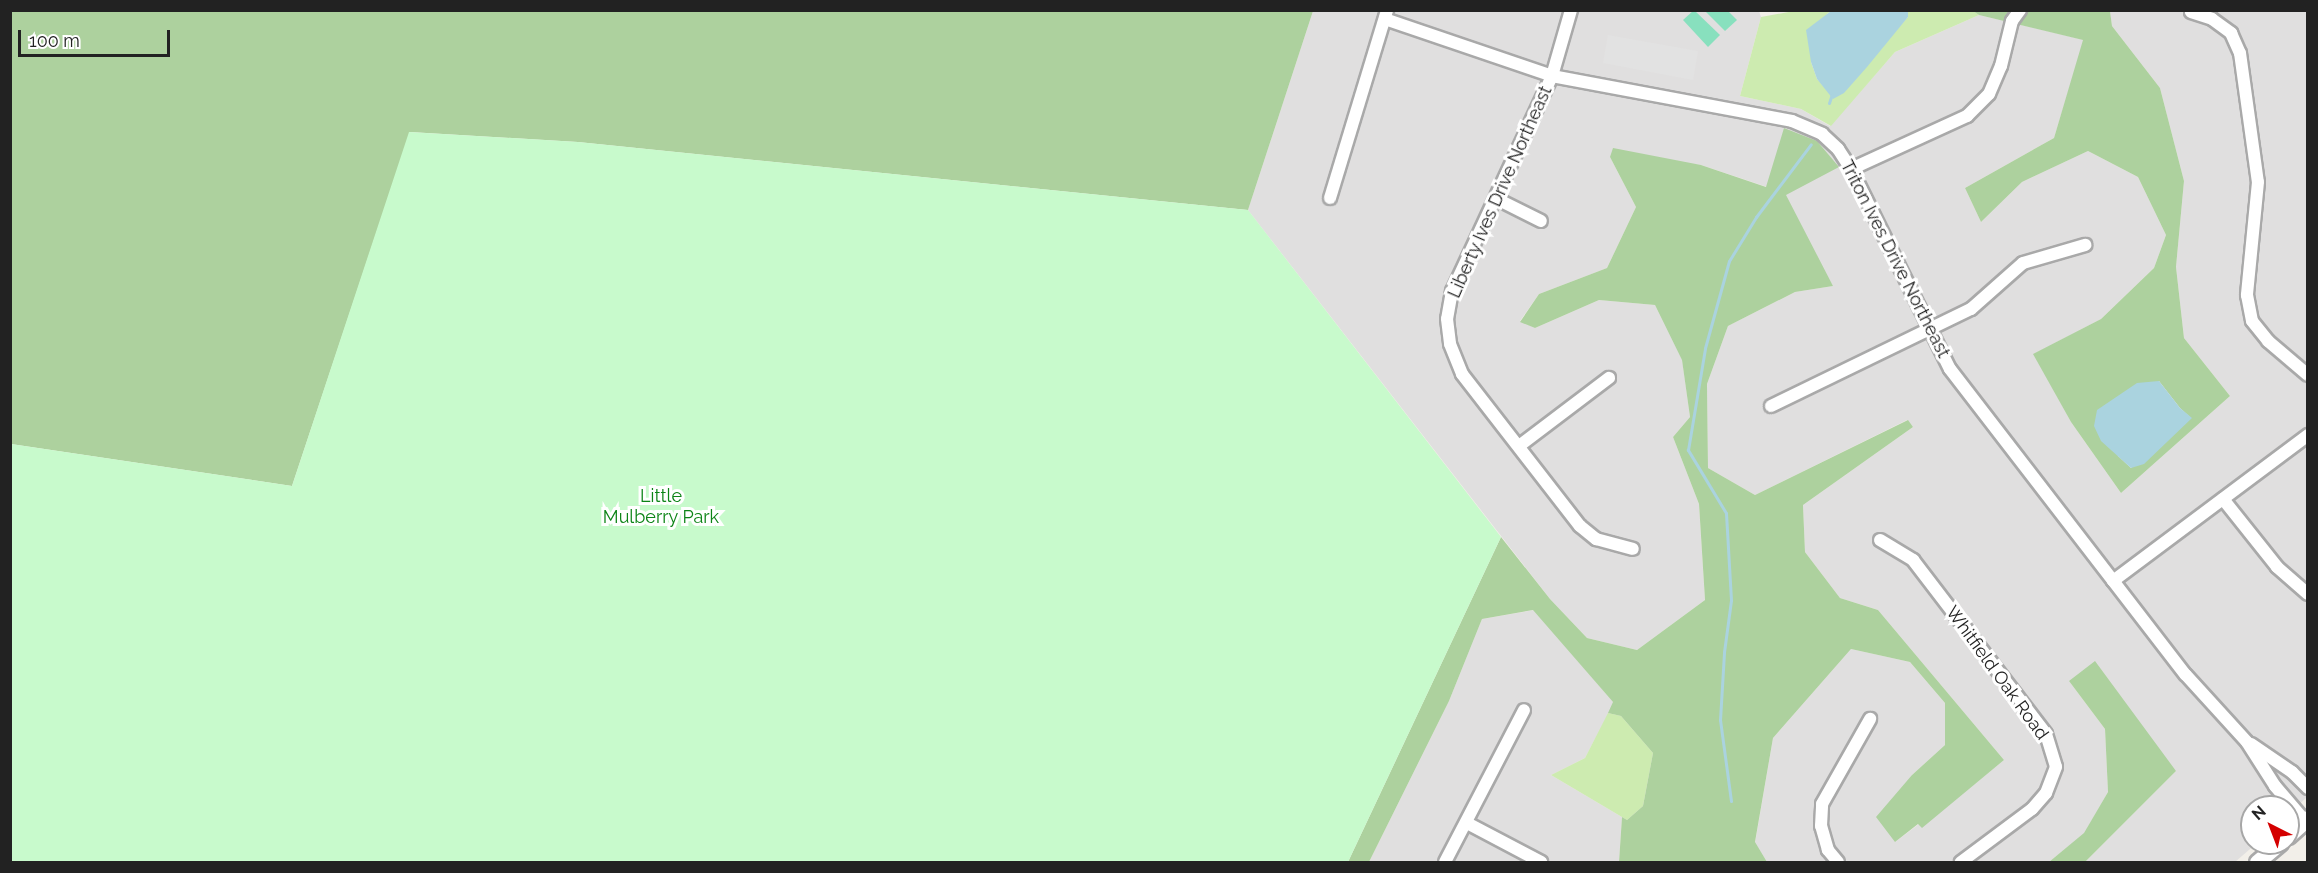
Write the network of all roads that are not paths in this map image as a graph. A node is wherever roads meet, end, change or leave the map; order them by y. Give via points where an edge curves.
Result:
1 (1571, 10) edge
2 (2020, 10) edge
3 (2191, 12) edge
4 (1386, 15) edge
5 (1552, 76) junction
6 (1851, 169) junction
7 (1330, 198) dead end
8 (1497, 199) junction
9 (1541, 221) dead end
10 (2085, 245) dead end
11 (1928, 328) junction
12 (2307, 375) edge
13 (1609, 378) dead end
14 (1771, 406) dead end
15 (2307, 435) edge
16 (1519, 446) junction
17 (2223, 499) junction
18 (1880, 540) dead end
19 (1633, 549) dead end
20 (2114, 581) junction
21 (2307, 594) edge
22 (1524, 710) dead end
23 (1870, 719) dead end
24 (2247, 742) junction
25 (2307, 788) edge
26 (2306, 819) edge
27 (1467, 823) junction
28 (1446, 862) edge
29 (1541, 862) edge
30 (1838, 862) edge
31 (1960, 862) edge

1 - 5 street, Liberty Ives Drive Northeast
2 - 6 street via 2012,21 2001,66 1989,94 1967,116
3 - 12 street via 2212,19 2230,33 2240,53 2258,182 2247,295 2252,321 2268,341
4 - 5 street, Triton Ives Drive Northeast
4 - 7 street
5 - 6 street, Triton Ives Drive Northeast via 1792,121 1822,134
5 - 8 street, Liberty Ives Drive Northeast
6 - 11 street, Triton Ives Drive Northeast
8 - 9 street
8 - 16 street, Liberty Ives Drive Northeast via 1452,291 1447,320 1450,344 1462,374
10 - 11 street via 2023,263 1971,309
11 - 14 street
11 - 20 street, Triton Ives Drive Northeast via 1950,369
13 - 16 street
15 - 17 street
16 - 19 street, Liberty Ives Drive Northeast via 1580,526 1596,539
17 - 20 street
17 - 21 street via 2277,567
18 - 31 street, Whitfield Oak Road via 1913,560 2046,734 2056,767 2046,793 2032,809
20 - 24 street, Triton Ives Drive Northeast via 2186,675
22 - 27 street
23 - 30 street via 1822,804 1821,826 1828,850
24 - 25 street, Triton Ives Drive Northeast via 2292,772
24 - 26 street, Triton Ives Drive Northeast via 2275,786
27 - 28 street
27 - 29 street

